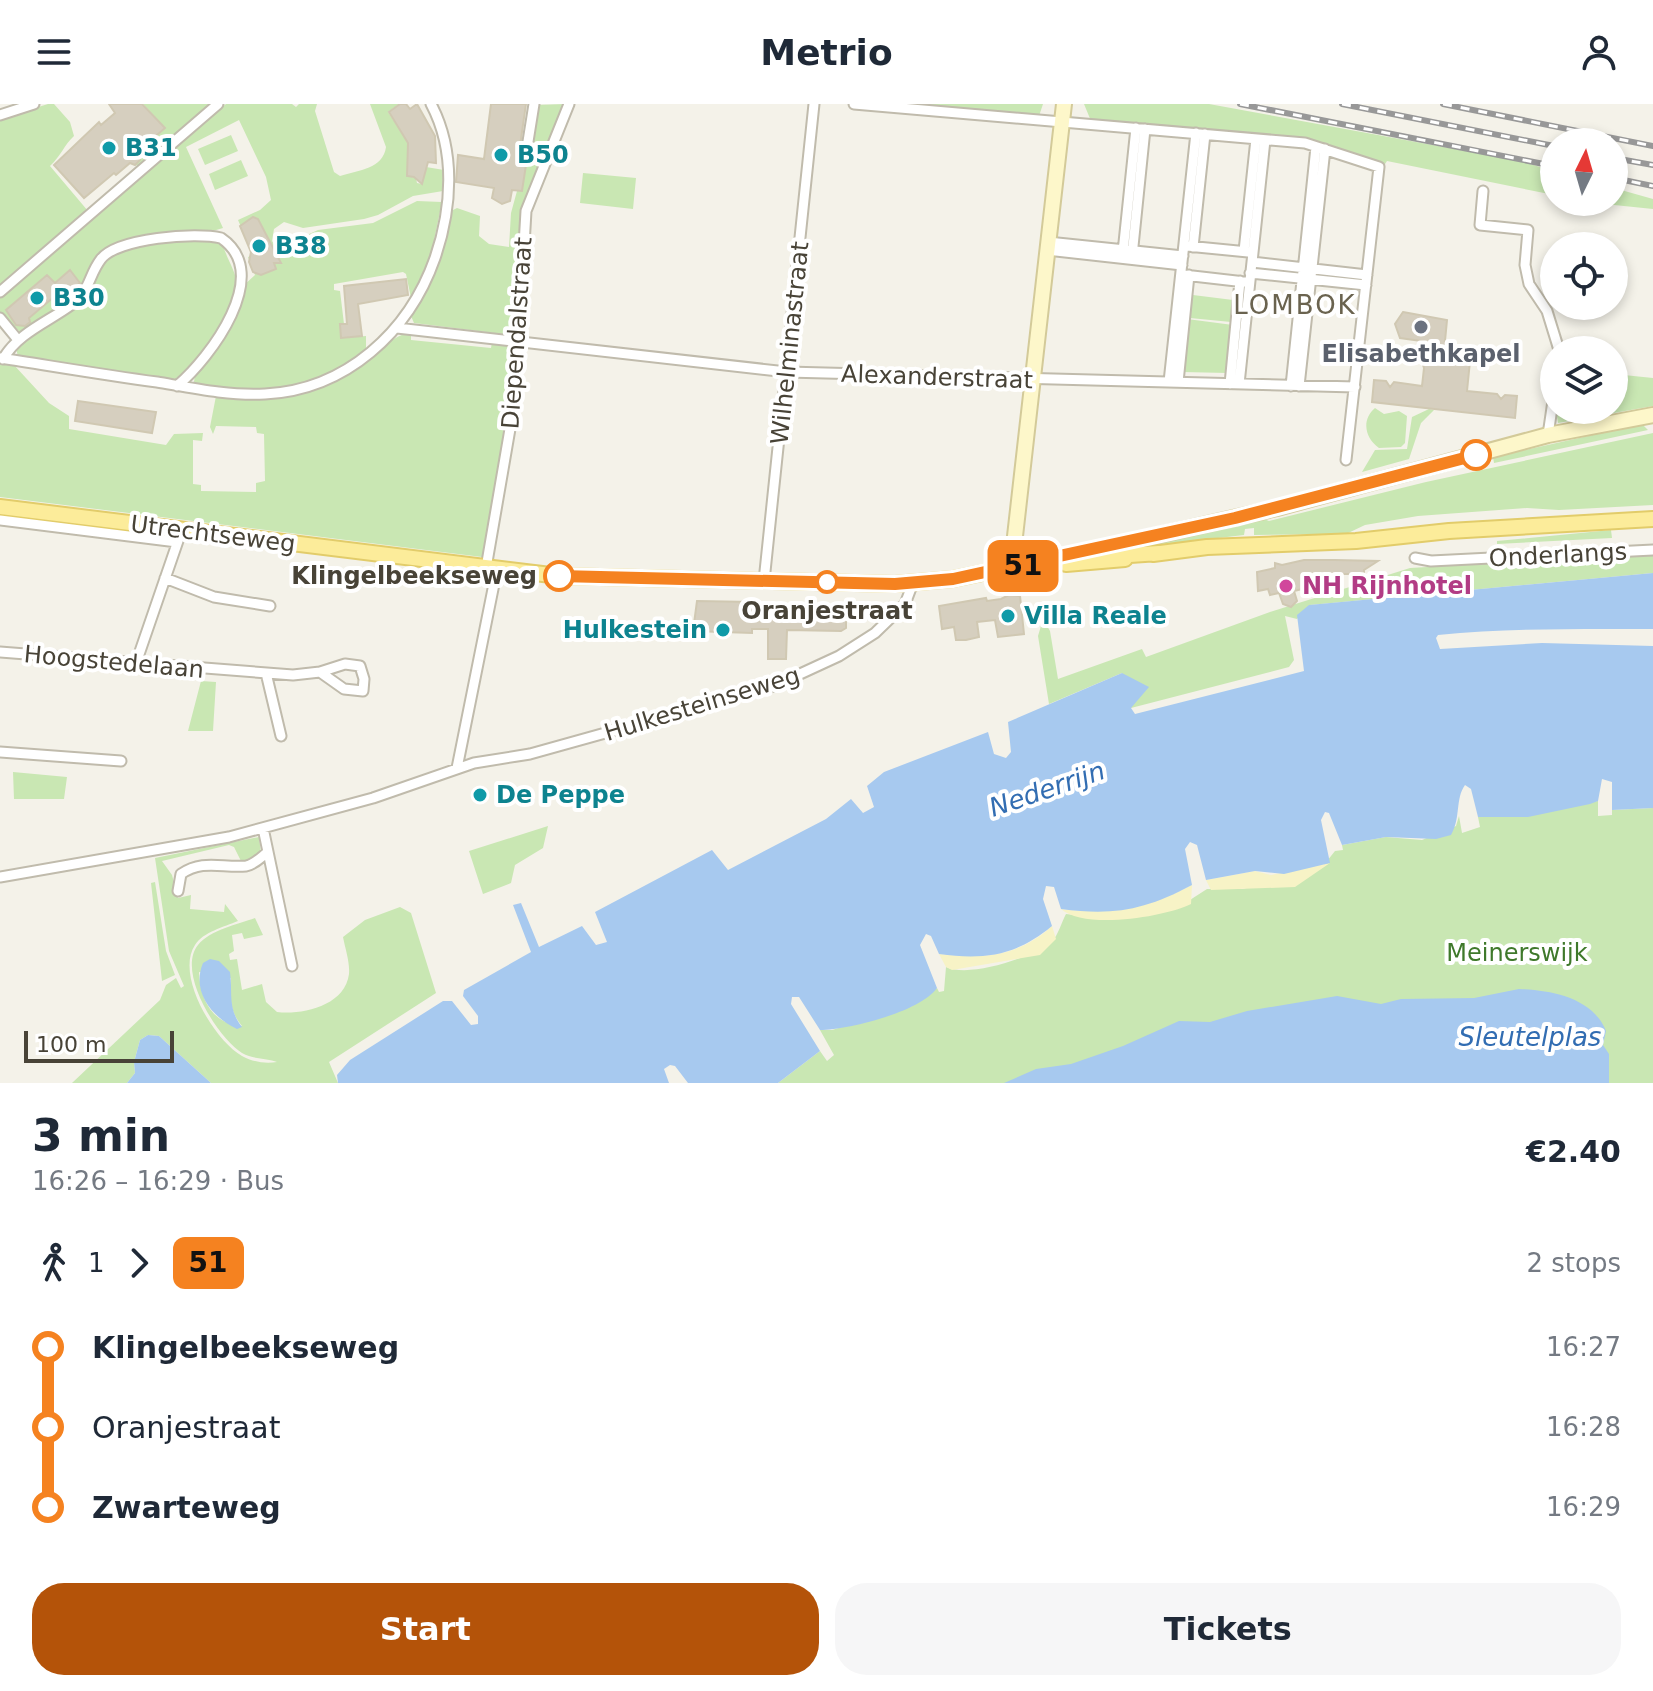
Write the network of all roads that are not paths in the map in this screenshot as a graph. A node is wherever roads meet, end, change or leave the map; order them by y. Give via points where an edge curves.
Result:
1 (34, 104) edge
2 (218, 104) edge
3 (431, 104) edge
4 (534, 104) edge
5 (569, 104) edge
6 (814, 104) edge
7 (854, 104) edge
8 (1064, 104) edge
9 (870, 105) edge
10 (0, 115) edge
11 (1062, 123) junction
12 (1140, 129) junction
13 (1200, 134) junction
14 (1260, 139) junction
15 (1321, 148) junction
16 (526, 154) dead end
17 (1483, 191) dead end
18 (1048, 246) junction
19 (1127, 254) junction
20 (1185, 260) junction
21 (1248, 267) junction
22 (1307, 274) junction
23 (1366, 280) junction
24 (0, 292) edge
25 (0, 318) edge
26 (397, 328) junction
27 (1555, 336) edge
28 (18, 340) junction
29 (521, 341) junction
30 (2, 359) edge
31 (787, 372) junction
32 (1032, 380) junction
33 (1174, 382) junction
34 (1234, 384) junction
35 (177, 386) junction
36 (1295, 386) junction
37 (1355, 387) junction
38 (1653, 415) edge
39 (1550, 424) edge
40 (1548, 435) junction
41 (1346, 460) dead end
42 (0, 507) edge
43 (1653, 519) edge
44 (0, 520) edge
45 (179, 535) junction
46 (1097, 549) junction
47 (1653, 550) edge
48 (1159, 553) junction
49 (1415, 558) dead end
50 (1026, 565) junction
51 (492, 568) junction
52 (165, 578) junction
53 (764, 581) junction
54 (913, 583) junction
55 (270, 606) dead end
56 (0, 652) edge
57 (136, 663) junction
58 (320, 672) junction
59 (266, 673) junction
60 (281, 736) dead end
61 (0, 752) edge
62 (121, 761) dead end
63 (457, 768) junction
64 (263, 828) junction
65 (268, 852) junction
66 (0, 877) edge
67 (178, 891) dead end
68 (292, 966) dead end

1 - 10 street
2 - 24 street
3 - 26 street via 448,152 447,211 433,264
4 - 16 street
5 - 29 street, Diependalstraat via 526,211
6 - 31 street, Wilhelminastraat
7 - 9 street
8 - 11 street
9 - 11 street
11 - 12 street
11 - 18 street
12 - 13 street
12 - 19 street
13 - 14 street
13 - 20 street
14 - 15 street
14 - 21 street
15 - 22 street
15 - 23 street via 1379,167
17 - 27 street via 1480,225 1528,230 1529,284 1547,311
18 - 19 street
18 - 32 street
19 - 20 street
20 - 21 street
20 - 21 street
20 - 33 street
21 - 22 street
21 - 34 street
22 - 23 street
22 - 36 street
23 - 37 street
25 - 28 street
26 - 29 street, Alexanderstraat
26 - 35 street via 345,371 300,389 256,394
28 - 30 street
28 - 35 street via 83,295 108,252 153,240 221,238 230,244 241,272 232,312 205,359
29 - 31 street, Alexanderstraat
29 - 51 street, Diependalstraat
30 - 35 street
31 - 32 street, Alexanderstraat
31 - 53 street, Wilhelminastraat
32 - 33 street, Alexanderstraat
32 - 50 street via 1014,545
33 - 34 street, Alexanderstraat
34 - 36 street, Alexanderstraat
36 - 37 street, Alexanderstraat
37 - 41 street
38 - 40 street, Utrechtseweg
39 - 40 street
40 - 46 street, Utrechtseweg via 1277,508
42 - 45 main road, Utrechtseweg
43 - 48 main road, Onderlangs via 1511,529 1450,541 1379,539
44 - 45 street, Utrechtseweg
45 - 51 main road, Utrechtseweg
45 - 52 street
46 - 48 main road, Onderlangs
46 - 50 main road, Utrechtseweg
47 - 49 street, Onderlangs
48 - 50 main road, Onderlangs
50 - 54 main road, Utrechtseweg
51 - 53 main road, Utrechtseweg via 559,576
51 - 63 street
52 - 55 street via 214,597
52 - 57 street
53 - 54 main road, Utrechtseweg
54 - 63 street, Hulkesteinseweg via 905,604 875,633 792,679 530,754
56 - 57 street, Hoogstedelaan
57 - 59 street, Hoogstedelaan
58 - 58 street, Hoogstedelaan via 351,692 365,687 360,666 353,663
58 - 59 street, Hoogstedelaan
59 - 60 street
61 - 62 street
63 - 64 street
64 - 65 street
64 - 66 street
65 - 67 street via 247,866 193,866 181,874
65 - 68 street

